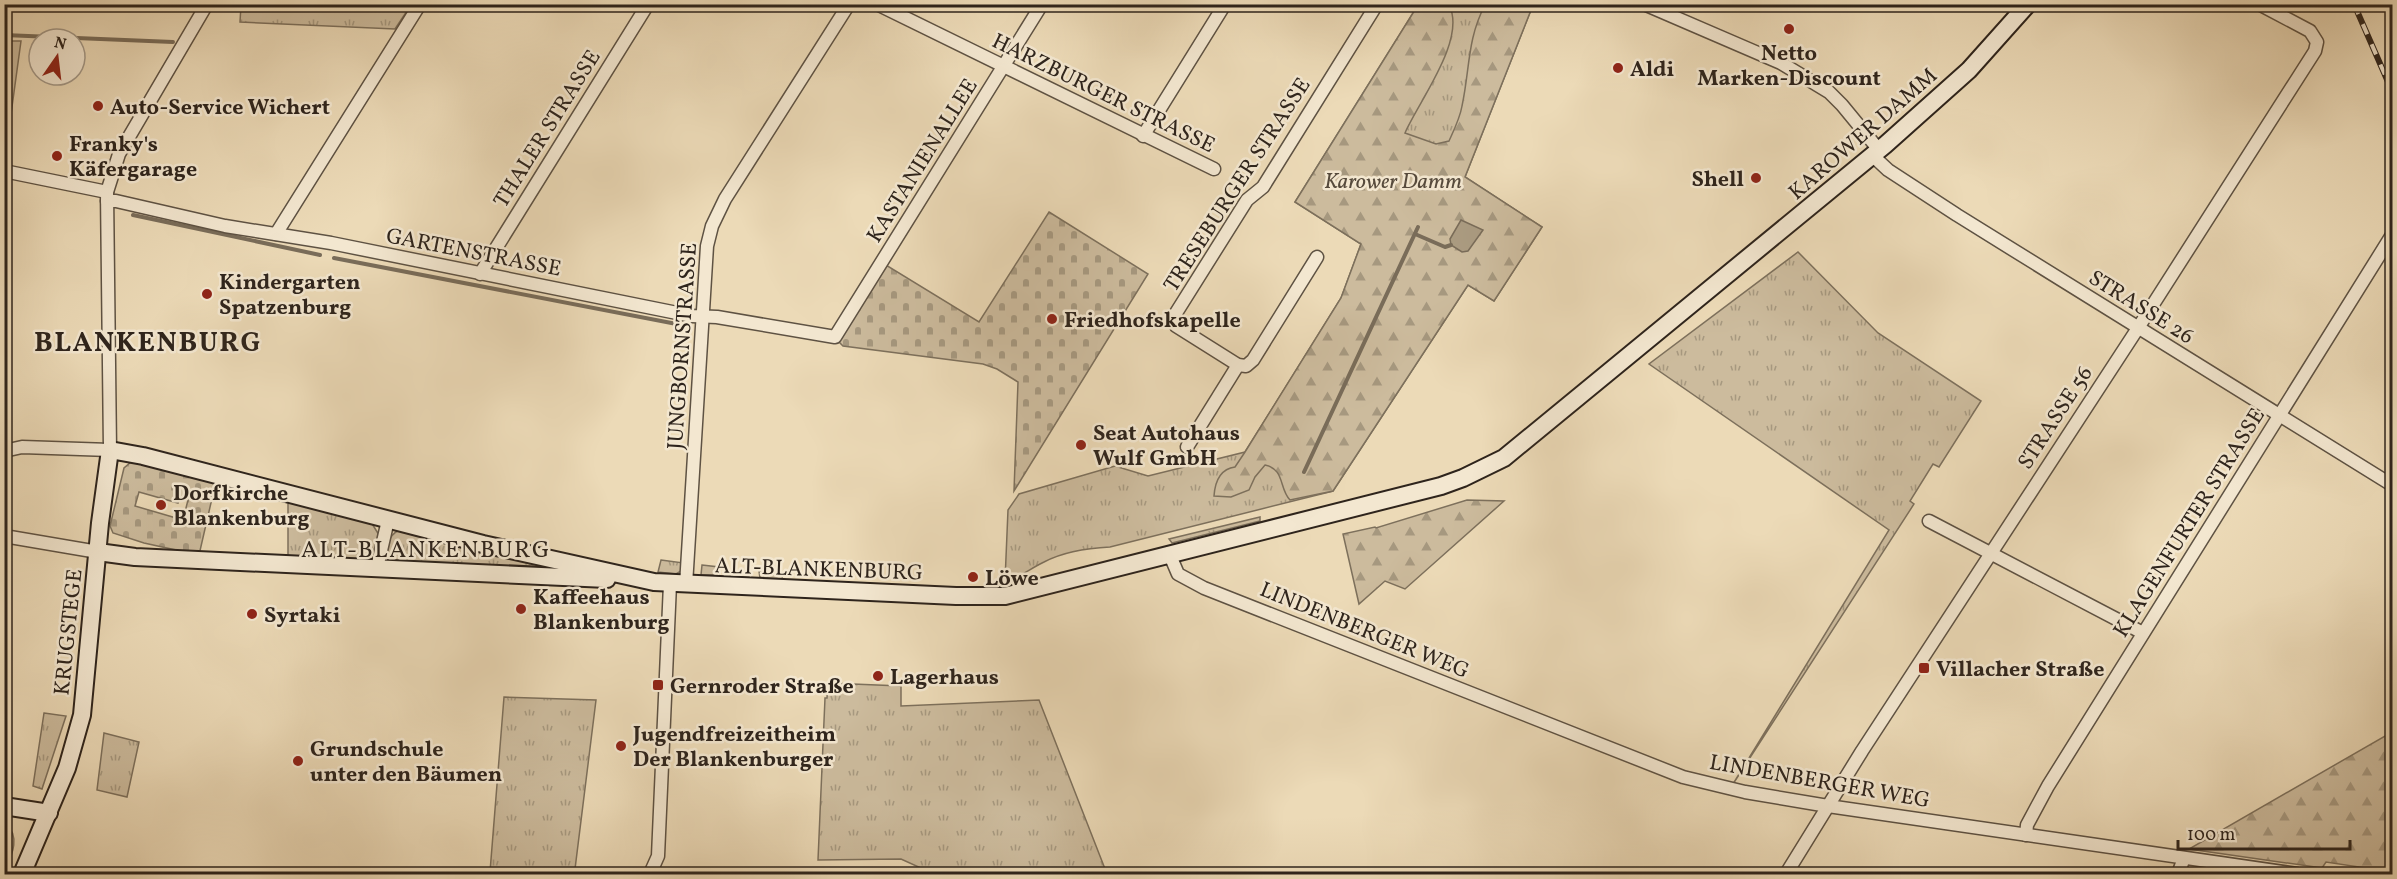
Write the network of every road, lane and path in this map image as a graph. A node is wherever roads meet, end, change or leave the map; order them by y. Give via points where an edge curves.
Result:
1 (207, 4) edge
2 (420, 4) edge
3 (648, 4) edge
4 (849, 4) edge
5 (877, 4) edge
6 (1042, 4) edge
7 (1225, 4) edge
8 (1377, 4) edge
9 (1644, 4) edge
10 (2028, 4) edge
11 (2259, 4) edge
12 (1004, 66) junction
13 (1143, 136) junction
14 (1876, 153) junction
15 (1214, 170) dead end
16 (4, 171) edge
17 (107, 196) junction
18 (276, 234) junction
19 (2392, 235) edge
20 (1317, 256) dead end
21 (480, 274) junction
22 (702, 316) junction
23 (2138, 328) junction
24 (835, 337) joint
25 (1238, 365) junction
26 (2280, 415) junction
27 (1187, 447) dead end
28 (110, 450) junction
29 (4, 451) edge
30 (2392, 485) edge
31 (388, 520) junction
32 (1929, 521) dead end
33 (4, 536) edge
34 (98, 552) junction
35 (1990, 552) junction
36 (1169, 554) junction
37 (377, 568) junction
38 (632, 577) junction
39 (678, 584) junction
40 (1005, 596) joint
41 (2143, 633) junction
42 (4, 806) edge
43 (1828, 806) junction
44 (49, 813) junction
45 (2026, 835) junction
46 (2184, 858) junction
47 (22, 874) edge
48 (650, 874) edge
49 (1786, 874) edge
50 (2178, 874) edge
51 (2297, 874) edge

1 - 17 street via 119,154
2 - 18 street
3 - 21 street, THALER STRASSE
4 - 22 street, JUNGBORNSTRASSE via 725,199 712,226
5 - 12 street, HARZBURGER STRASSE
6 - 12 street, KASTANIENALLEE
7 - 13 street
8 - 25 street, TRESEBURGER STRASSE via 1263,187 1247,200 1176,313 1176,326
9 - 14 street via 1781,63 1829,92
10 - 14 main road, KAROWER DAMM via 1969,70
11 - 23 street, STRASSE 56 via 2310,31 2317,42 2315,51
12 - 13 street, HARZBURGER STRASSE
12 - 24 street, KASTANIENALLEE
13 - 15 street, HARZBURGER STRASSE
14 - 23 street, STRASSE 26 via 1888,170
14 - 36 main road, KAROWER DAMM via 1504,458 1441,486
16 - 17 street, GARTENSTRASSE
17 - 18 street, GARTENSTRASSE via 225,226
17 - 28 street
18 - 21 street, GARTENSTRASSE
19 - 26 street, KLAGENFURTER STRASSE
20 - 25 street via 1253,360 1246,366
21 - 22 street, GARTENSTRASSE
22 - 24 street, GARTENSTRASSE
22 - 39 street, JUNGBORNSTRASSE
23 - 26 street, STRASSE 26
23 - 35 street, STRASSE 56
25 - 27 street
26 - 30 street, STRASSE 26
26 - 41 street, KLAGENFURTER STRASSE
28 - 29 street, ALT-BLANKENBURG via 22,447
28 - 31 main road, ALT-BLANKENBURG
28 - 34 main road, KRUGSTEGE
31 - 37 street
31 - 38 main road, ALT-BLANKENBURG
32 - 35 street
33 - 34 street, ALT-BLANKENBURG
34 - 37 main road, ALT-BLANKENBURG
34 - 44 main road, KRUGSTEGE via 82,716
35 - 41 street
35 - 43 street, STRASSE 56
36 - 40 main road, KAROWER DAMM
36 - 43 street, LINDENBERGER WEG via 1179,574 1204,588 1683,777
37 - 38 main road, ALT-BLANKENBURG
38 - 39 main road, ALT-BLANKENBURG
39 - 40 main road, ALT-BLANKENBURG
39 - 48 street via 658,856
41 - 45 street, KLAGENFURTER STRASSE via 2048,786 2027,825
42 - 44 main road
43 - 45 street, LINDENBERGER WEG
43 - 49 street, STRASSE 56
44 - 47 main road, KRUGSTEGE
45 - 46 street, LINDENBERGER WEG
46 - 50 street
46 - 51 street, LINDENBERGER WEG

